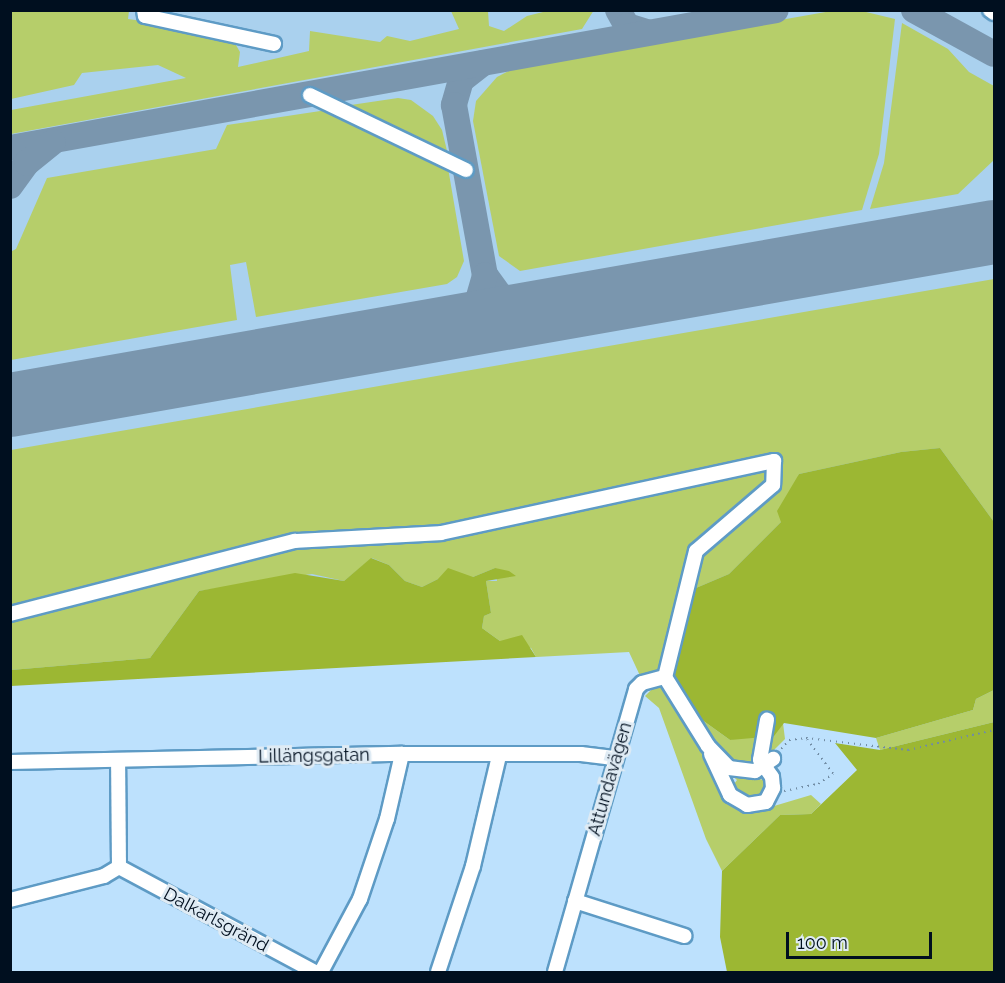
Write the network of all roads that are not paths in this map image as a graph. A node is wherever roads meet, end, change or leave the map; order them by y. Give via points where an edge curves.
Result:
1 (144, 10) edge
2 (990, 10) edge
3 (994, 13) edge
4 (274, 44) dead end
5 (310, 95) dead end
6 (466, 170) dead end
7 (10, 614) edge
8 (665, 677) junction
9 (767, 720) dead end
10 (708, 746) junction
11 (402, 754) junction
12 (499, 756) junction
13 (616, 758) junction
14 (773, 759) road end
15 (118, 760) junction
16 (10, 762) edge
17 (762, 768) junction
18 (119, 867) junction
19 (10, 900) edge
20 (575, 901) junction
21 (685, 936) dead end
22 (315, 972) edge
23 (321, 972) edge
24 (438, 972) edge
25 (555, 972) edge

1 - 4 street via 145,16
2 - 3 street
5 - 6 street
7 - 8 street via 295,541 441,533 774,461 773,485 696,551
8 - 10 street
8 - 13 street, Attundavägen via 642,682 636,689
9 - 17 street
10 - 17 street via 729,768
10 - 17 street via 730,795 747,805 766,802 771,793 772,777
11 - 12 street, Lillängsgatan
11 - 15 street, Lillängsgatan
11 - 23 street via 387,819 360,899
12 - 13 street, Lillängsgatan via 581,754
12 - 24 street via 474,866
13 - 20 street, Attundavägen
14 - 17 street
15 - 16 street, Lillängsgatan
15 - 18 street
18 - 19 street via 104,876
18 - 22 street, Dalkarlsgränd
20 - 21 street
20 - 25 street, Attundavägen

